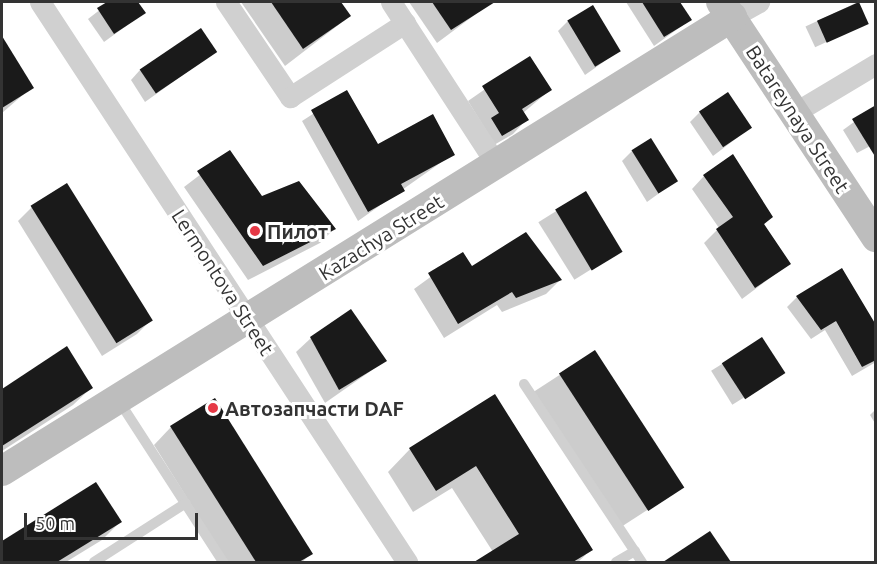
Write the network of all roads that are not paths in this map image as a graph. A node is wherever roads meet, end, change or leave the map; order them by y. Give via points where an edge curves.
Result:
1 (40, 2) edge
2 (226, 2) edge
3 (391, 2) edge
4 (759, 2) edge
5 (727, 9) edge
6 (405, 23) junction
7 (876, 64) edge
8 (794, 113) junction
9 (497, 165) junction
10 (876, 237) edge
11 (247, 320) junction
12 (524, 384) dead end
13 (118, 398) junction
14 (2, 471) edge
15 (186, 503) junction
16 (634, 551) junction
17 (94, 562) edge
18 (223, 562) edge
19 (407, 562) edge
20 (616, 562) edge
21 (642, 562) edge

1 - 11 street, Lermontova Street
2 - 6 street via 290,98
3 - 6 street
4 - 5 street, Kazachya Street
5 - 8 street, Batareynaya Street
5 - 9 street, Kazachya Street
6 - 9 street
7 - 8 street
8 - 10 street, Batareynaya Street
9 - 11 street, Kazachya Street
11 - 13 street, Kazachya Street
11 - 19 street, Lermontova Street
12 - 16 lane
13 - 14 street, Kazachya Street
13 - 15 lane
15 - 17 lane
15 - 18 lane
16 - 20 lane
16 - 21 lane

